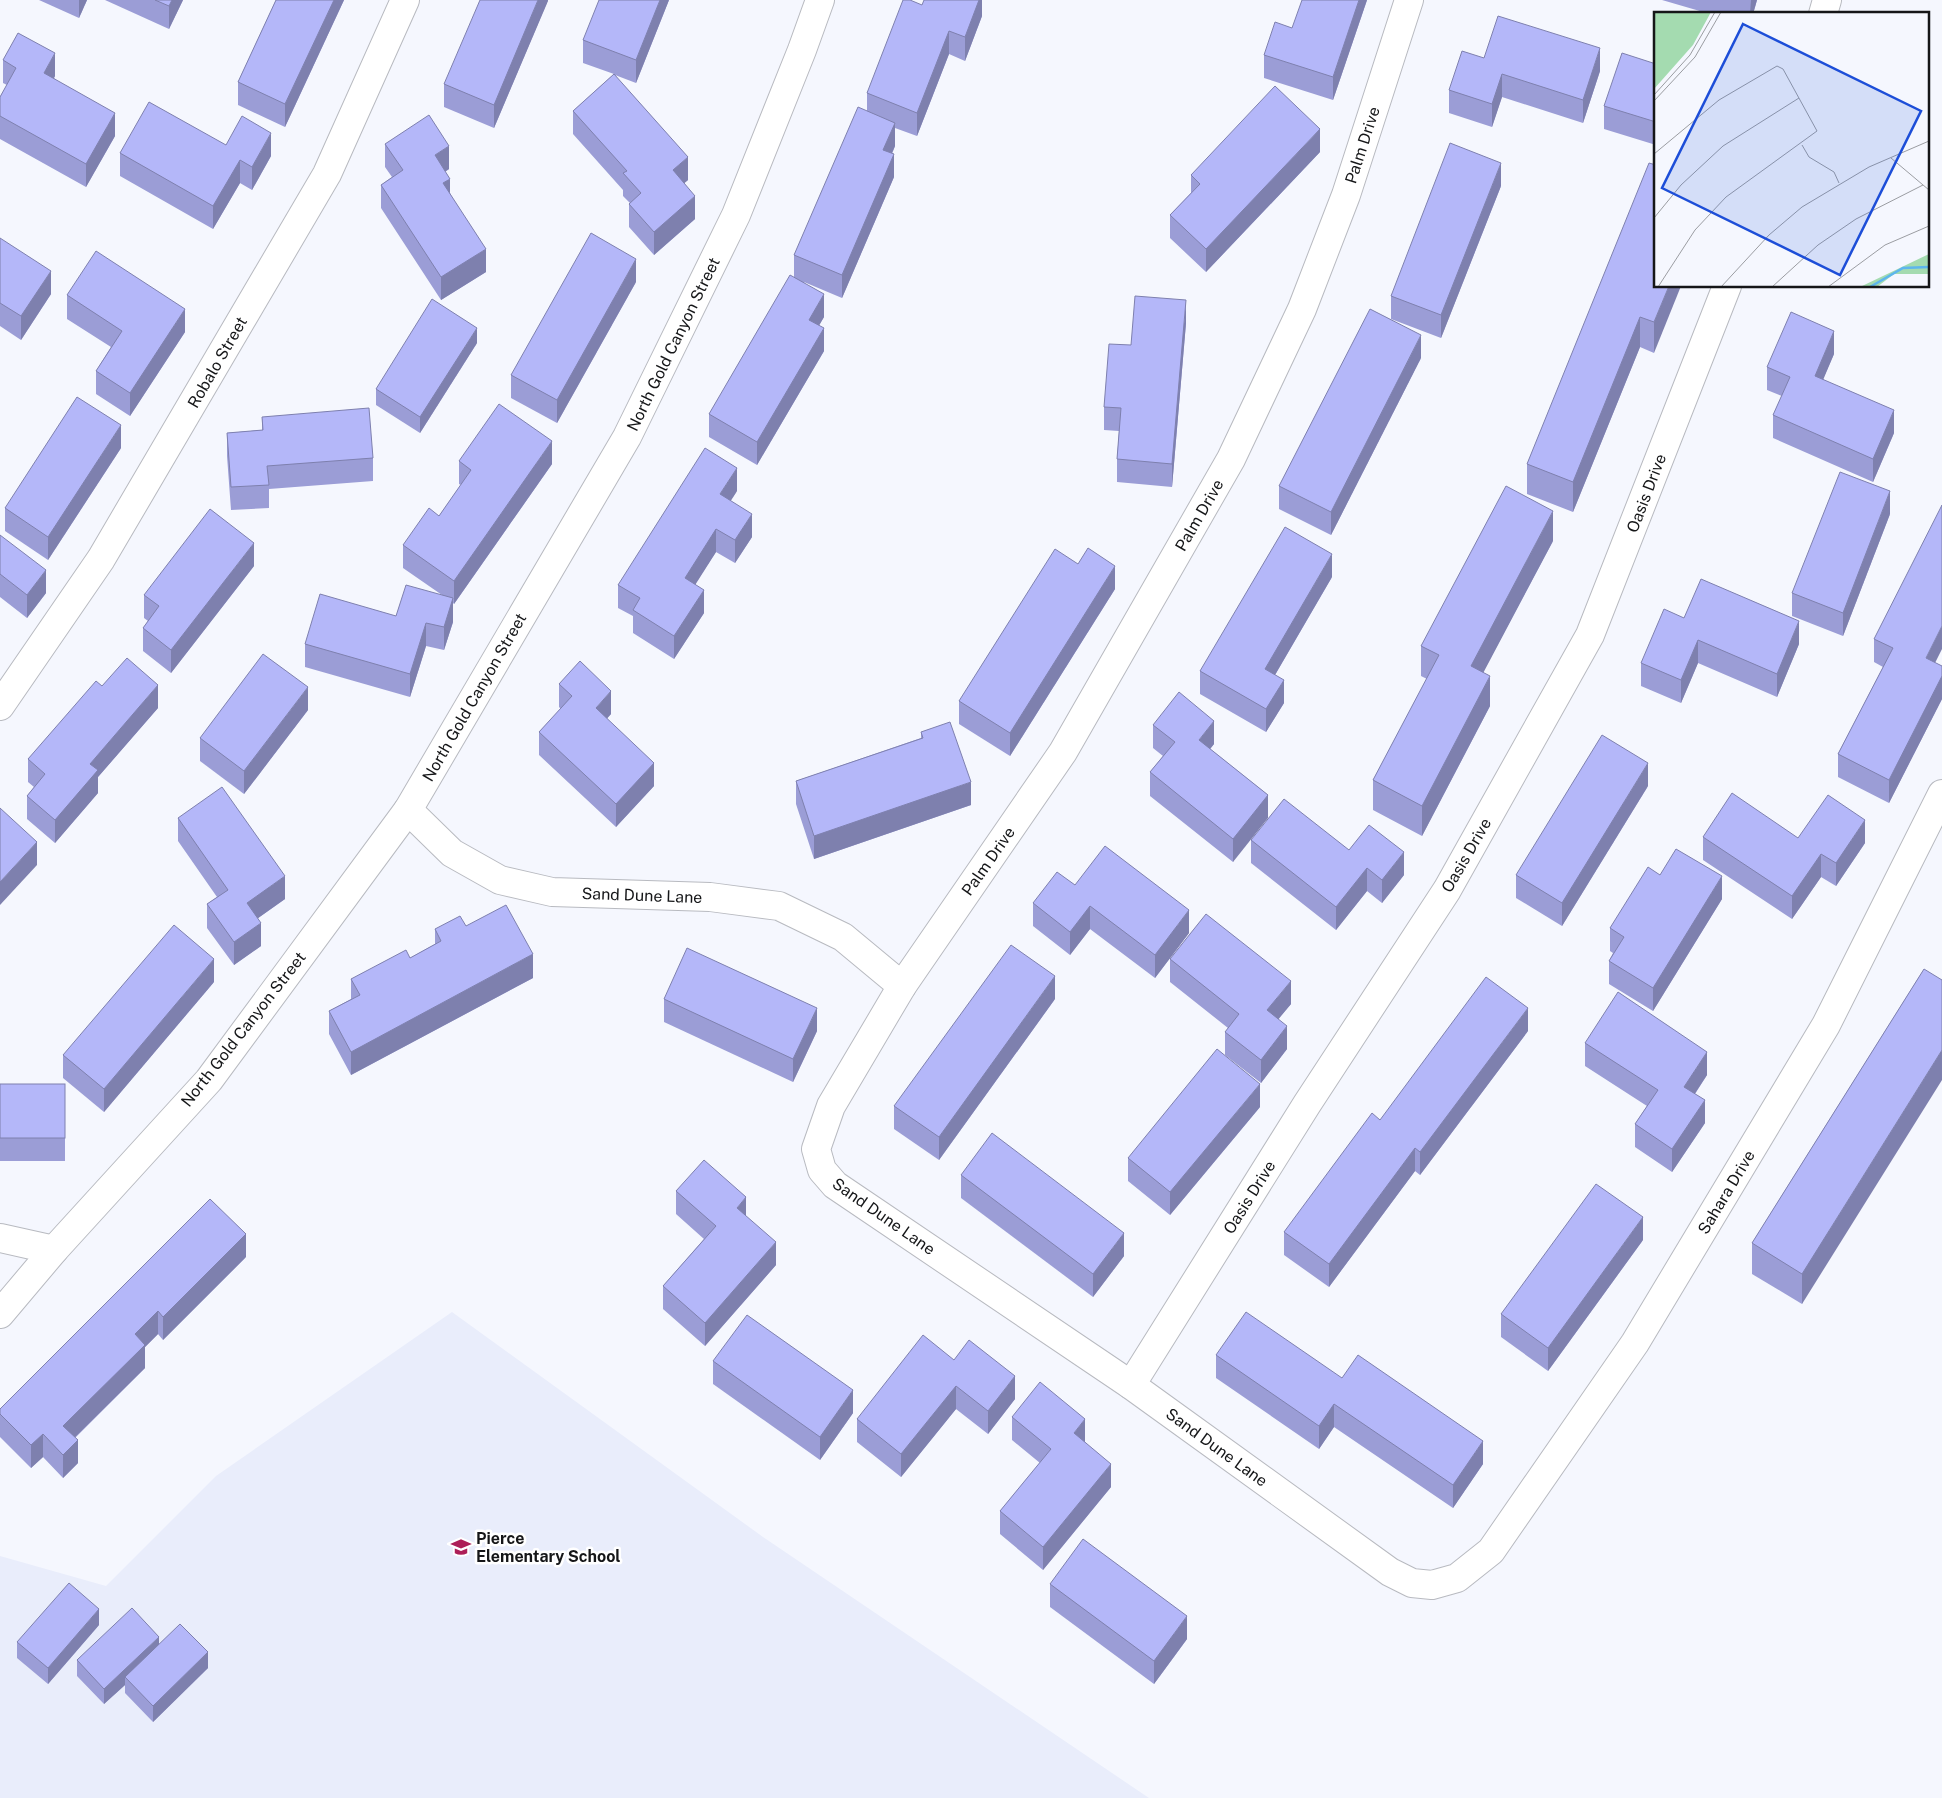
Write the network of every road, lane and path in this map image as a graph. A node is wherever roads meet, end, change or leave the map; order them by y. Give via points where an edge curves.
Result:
1 (405, 0) edge
2 (820, 0) edge
3 (1409, 0) edge
4 (1726, 288) edge
5 (0, 706) edge
6 (1942, 794) edge
7 (408, 810) junction
8 (902, 986) junction
9 (0, 1238) edge
10 (54, 1250) junction
11 (0, 1314) edge
12 (1131, 1385) junction
13 (1473, 1566) joint

1 - 5 street, Robalo Street via 328,174 102,559
2 - 7 street, North Gold Canyon Street via 736,215 628,436
3 - 8 street, Palm Drive via 1346,195 1302,309 1231,459 1063,752
4 - 12 street, Oasis Drive via 1590,635 1446,890
6 - 13 street, Sahara Drive via 1826,1025 1635,1343 1491,1551
7 - 8 street, Sand Dune Lane via 452,853 500,880 552,892 710,897 779,906 843,937
7 - 10 street, North Gold Canyon Street via 209,1080
8 - 12 street, Sand Dune Lane via 830,1106 816,1150 822,1170 835,1185
9 - 10 street
10 - 11 street, North Gold Canyon Street
12 - 13 street, Sand Dune Lane via 1390,1572 1412,1583 1432,1585 1457,1578

